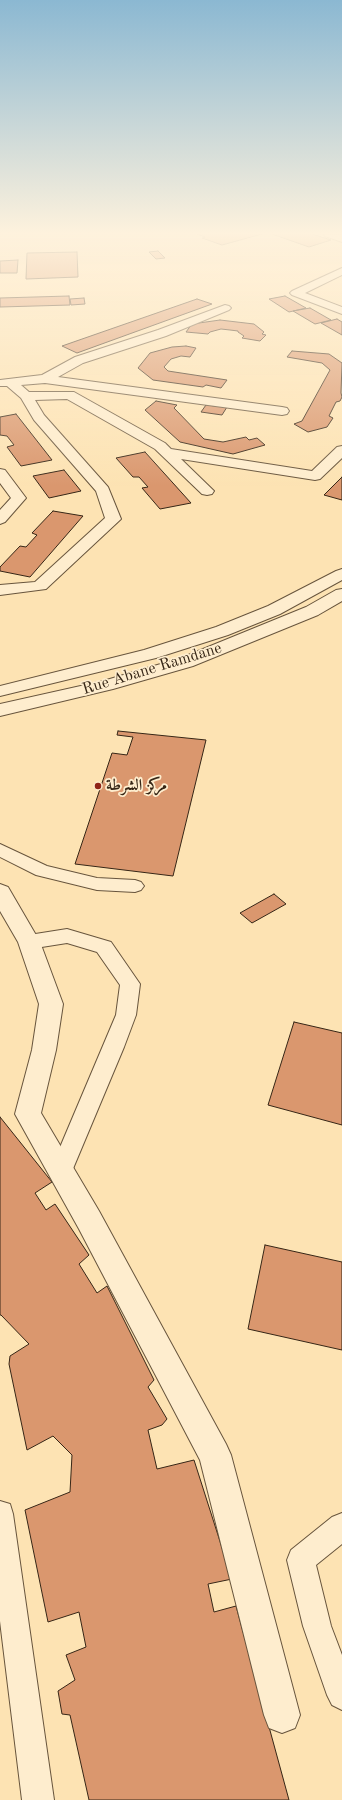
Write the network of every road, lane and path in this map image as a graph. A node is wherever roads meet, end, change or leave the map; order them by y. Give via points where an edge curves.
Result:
1 (200, 318) edge
2 (45, 379) junction
3 (5, 383) edge
4 (26, 396) junction
5 (282, 411) dead end
6 (342, 450) edge
7 (166, 452) junction
8 (0, 473) edge
9 (207, 491) dead end
10 (0, 519) edge
11 (342, 574) edge
12 (0, 590) edge
13 (342, 594) edge
14 (0, 691) edge
15 (0, 710) edge
16 (0, 850) edge
17 (135, 886) dead end
18 (0, 892) edge
19 (29, 942) junction
20 (61, 1171) junction
21 (0, 1514) edge
22 (342, 1527) edge
23 (342, 1696) edge
24 (282, 1715) dead end
25 (38, 1800) edge

1 - 2 street via 79,360
2 - 3 street
2 - 5 street
3 - 4 street
4 - 7 street via 69,395 160,446
4 - 12 street via 39,417 103,490 113,520 40,586
6 - 7 street via 316,476
7 - 9 street
8 - 10 street via 19,498
11 - 14 street via 274,610 222,630 143,656
13 - 15 street, Rue Abane Ramdane via 305,614 187,662 107,685
16 - 17 lane via 42,871 97,884
18 - 19 street
19 - 20 street via 51,1004 44,1050 28,1114
19 - 20 lane via 66,936 104,946 130,984 126,1015
20 - 24 street via 214,1455
21 - 25 lane
22 - 23 lane via 301,1560 317,1626

